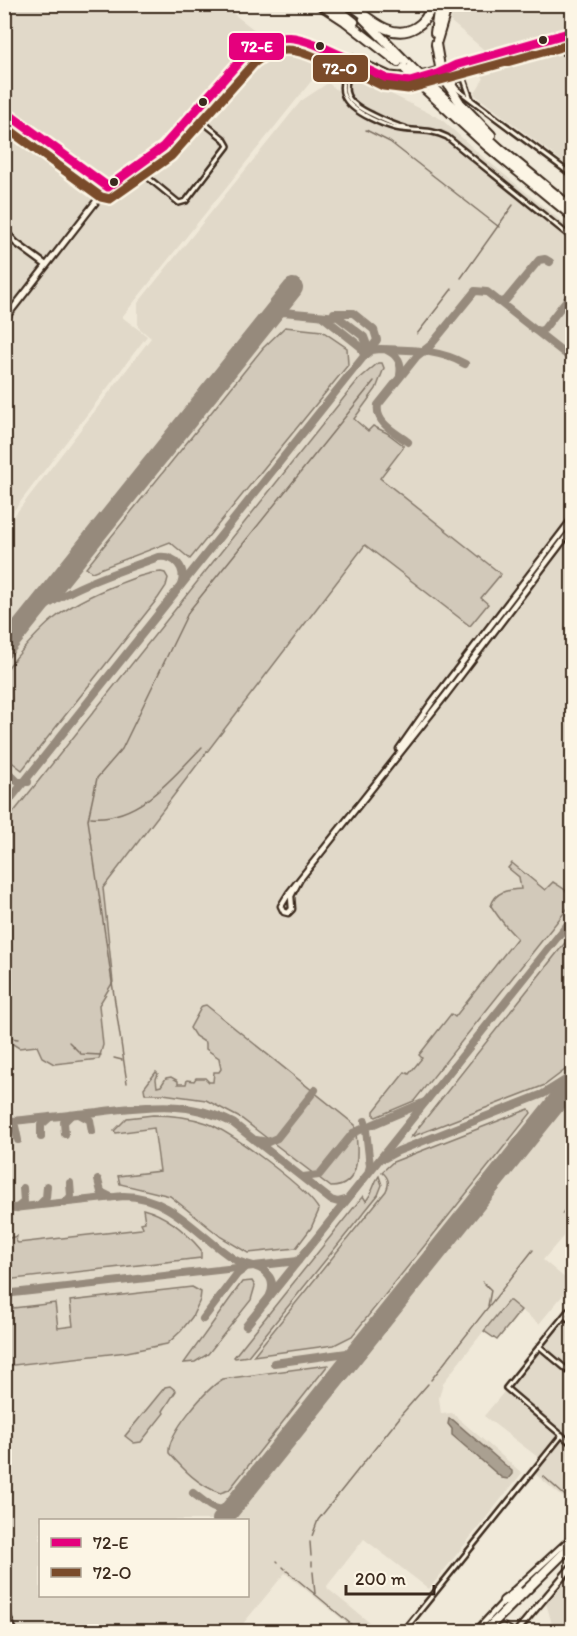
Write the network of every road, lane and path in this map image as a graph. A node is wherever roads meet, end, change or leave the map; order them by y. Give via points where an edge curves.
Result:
1 (319, 4) edge
2 (332, 4) edge
3 (349, 4) edge
4 (432, 4) edge
5 (439, 4) edge
6 (448, 4) edge
7 (573, 32) edge
8 (552, 38) junction
9 (436, 44) junction
10 (573, 58) edge
11 (352, 60) junction
12 (398, 62) junction
13 (408, 68) junction
14 (429, 88) junction
15 (471, 99) junction
16 (4, 111) edge
17 (193, 114) junction
18 (516, 163) junction
19 (135, 168) junction
20 (573, 175) edge
21 (108, 187) junction
22 (573, 208) edge
23 (573, 216) edge
24 (4, 230) edge
25 (573, 238) edge
26 (46, 265) junction
27 (4, 320) edge
28 (573, 519) edge
29 (573, 530) edge
30 (390, 764) junction
31 (300, 879) junction
32 (573, 1306) edge
33 (565, 1316) junction
34 (573, 1323) edge
35 (540, 1347) junction
36 (573, 1374) edge
37 (562, 1435) junction
38 (573, 1444) edge
39 (573, 1537) edge
40 (573, 1545) edge
41 (573, 1551) edge
42 (563, 1554) junction
43 (573, 1566) edge
44 (4, 1592) edge
45 (504, 1601) junction
46 (515, 1631) edge
47 (15, 1632) edge
48 (362, 1632) edge
49 (373, 1632) edge
50 (404, 1632) edge
51 (475, 1632) edge
52 (484, 1632) edge
53 (490, 1632) edge
54 (496, 1632) edge

1 - 12 highway
2 - 12 highway
3 - 4 highway via 384,28 400,32 423,22
3 - 13 highway
5 - 9 highway
6 - 9 highway
7 - 8 street
8 - 10 street
8 - 11 street via 414,77 386,74
9 - 18 highway, bridge via 440,67 460,103
11 - 17 street via 299,38 267,40 248,51
11 - 25 street via 342,87 350,106 388,126 433,131 451,140
12 - 13 highway
13 - 14 highway, bridge
14 - 18 highway
14 - 23 highway via 492,151
15 - 15 street via 465,81 456,79 455,88
15 - 20 street
16 - 21 street
17 - 19 street via 163,147
17 - 19 street via 228,146 186,201 179,203
18 - 22 highway
19 - 21 street
21 - 26 street
24 - 26 street
26 - 27 street
28 - 30 street via 432,702
29 - 30 street
30 - 31 street
31 - 31 street via 281,904 284,912 292,909 291,896
32 - 33 street
33 - 34 street
33 - 35 street
35 - 36 street
35 - 37 street via 506,1388
37 - 38 street
37 - 50 street
39 - 45 street
40 - 42 highway
41 - 53 highway
42 - 45 highway
42 - 52 highway
43 - 46 street
44 - 47 street
45 - 51 street
46 - 54 highway via 503,1628
48 - 49 street

